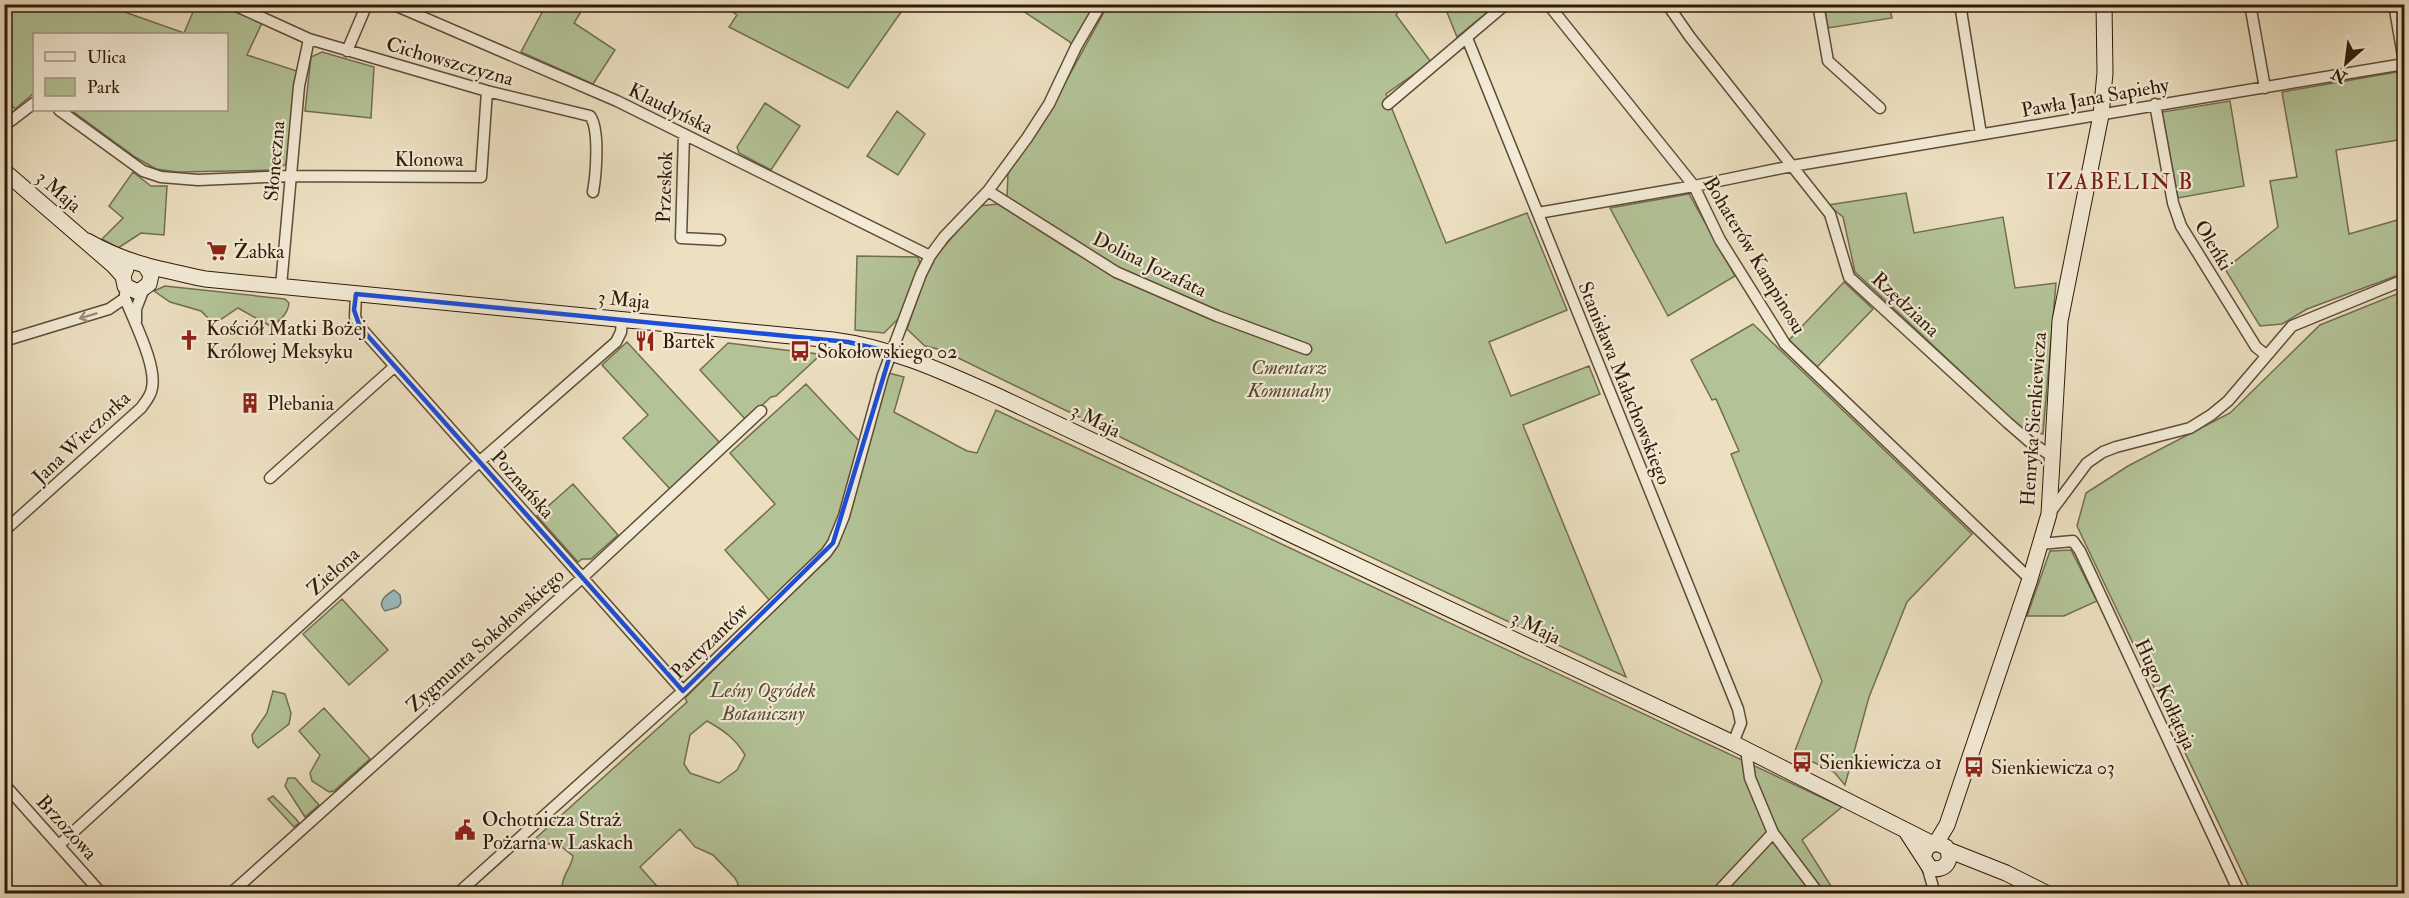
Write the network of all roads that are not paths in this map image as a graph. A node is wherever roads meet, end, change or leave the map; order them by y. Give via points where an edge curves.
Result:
1 (232, 4) edge
2 (367, 4) edge
3 (392, 4) edge
4 (1101, 4) edge
5 (1506, 4) edge
6 (1548, 4) edge
7 (1667, 4) edge
8 (1818, 4) edge
9 (1960, 4) edge
10 (2104, 4) edge
11 (2250, 4) edge
12 (2394, 4) edge
13 (1467, 38) junction
14 (309, 39) junction
15 (346, 51) junction
16 (2404, 63) edge
17 (2265, 88) junction
18 (487, 91) junction
19 (33, 104) edge
20 (1388, 104) dead end
21 (2155, 104) junction
22 (1880, 108) dead end
23 (60, 111) edge
24 (2101, 115) junction
25 (4, 126) edge
26 (684, 134) junction
27 (1981, 134) junction
28 (1792, 166) junction
29 (4, 171) edge
30 (291, 176) junction
31 (1694, 186) junction
32 (988, 191) junction
33 (593, 192) dead end
34 (1538, 213) junction
35 (720, 240) dead end
36 (87, 241) junction
37 (930, 256) junction
38 (141, 265) junction
39 (123, 279) junction
40 (205, 279) junction
41 (2404, 280) edge
42 (281, 286) junction
43 (146, 287) junction
44 (356, 294) junction
45 (125, 298) junction
46 (622, 320) junction
47 (136, 322) junction
48 (4, 341) edge
49 (1306, 349) dead end
50 (891, 352) junction
51 (2266, 356) junction
52 (394, 367) junction
53 (761, 411) dead end
54 (2052, 456) junction
55 (479, 462) junction
56 (270, 478) dead end
57 (2049, 514) junction
58 (4, 531) edge
59 (2040, 544) junction
60 (582, 578) junction
61 (2030, 579) junction
62 (683, 691) junction
63 (1733, 743) junction
64 (1747, 757) dead end
65 (4, 784) edge
66 (1904, 829) junction
67 (1773, 833) junction
68 (59, 845) junction
69 (1940, 846) junction
70 (1934, 864) junction
71 (1989, 866) junction
72 (1934, 892) edge
73 (102, 894) edge
74 (230, 894) edge
75 (457, 894) edge
76 (1716, 894) edge
77 (1818, 894) edge
78 (2048, 894) edge
79 (2240, 894) edge

1 - 14 street, Cichowszczyzna
2 - 15 street
3 - 26 street, Klaudyńska
4 - 32 street, Partyzantów via 1049,104
5 - 13 street
6 - 31 street, Bohaterów Kampinosu
7 - 28 street, Rzędziana
8 - 22 street via 1828,62
9 - 27 street
10 - 24 street, Henryka Sienkiewicza
11 - 17 street
12 - 16 street
13 - 20 street
13 - 34 street, Stanisława Małachowskiego
14 - 15 street, Cichowszczyzna
14 - 30 street, Słoneczna via 299,86
15 - 18 street, Cichowszczyzna
16 - 17 street, Pawła Jana Sapiehy
17 - 21 street, Pawła Jana Sapiehy
18 - 30 street, Klonowa via 481,177
18 - 33 street, Cichowszczyzna via 590,116 595,126
19 - 25 street
21 - 24 street, Pawła Jana Sapiehy
21 - 51 street, Oleńki via 2173,203 2181,226 2256,347
23 - 30 street via 142,171 161,177 198,180
24 - 27 street, Pawła Jana Sapiehy
24 - 54 street, Henryka Sienkiewicza via 2060,321
26 - 35 street, Przeskok via 681,238
26 - 37 street, Klaudyńska
27 - 28 street, Pawła Jana Sapiehy
28 - 31 street, Pawła Jana Sapiehy
28 - 54 street, Rzędziana via 1830,214 1850,277 2008,423
29 - 36 street, 3 Maja
30 - 42 street, Słoneczna
31 - 34 street, Pawła Jana Sapiehy
31 - 61 street, Bohaterów Kampinosu via 1720,240 1785,344
32 - 37 street, Partyzantów
32 - 49 street, Dolina Jozafata via 1116,272
34 - 63 street, Stanisława Małachowskiego via 1738,709 1741,723
36 - 38 street, 3 Maja via 120,259
36 - 39 street, 3 Maja
37 - 50 street, Partyzantów
38 - 39 street via 127,268
38 - 40 street, 3 Maja
38 - 43 street via 151,275
39 - 43 street via 133,291
39 - 45 street, Jana Wieczorka
40 - 42 street, 3 Maja
40 - 43 street, 3 Maja via 171,280
41 - 51 street via 2292,327
42 - 44 street, 3 Maja
43 - 47 street, Jana Wieczorka via 136,309
44 - 46 street, 3 Maja
44 - 52 street, Poznańska via 356,321
45 - 47 street, Jana Wieczorka
45 -> 48 street via 109,309
46 - 50 street, 3 Maja via 848,342
46 - 55 street, Zielona via 616,342
47 - 58 street, Jana Wieczorka via 152,373 150,396
50 - 62 street, Partyzantów via 833,543
50 - 63 street, 3 Maja via 1002,398
51 - 57 street via 2228,401 2190,428 2116,447 2087,463
52 - 55 street, Poznańska
52 - 56 street
53 - 60 street, Zygmunta Sokołowskiego
54 - 57 street, Henryka Sienkiewicza
55 - 60 street, Poznańska
55 - 68 street, Zielona
57 - 59 street, Henryka Sienkiewicza
59 - 61 street, Henryka Sienkiewicza
59 - 79 street, Hugo Kołłątaja via 2073,541 2080,551
60 - 62 street, Poznańska
60 - 74 street, Zygmunta Sokołowskiego
61 - 69 street, Henryka Sienkiewicza
62 - 75 street, Partyzantów
63 - 66 street, 3 Maja
64 - 67 street via 1750,778
65 - 68 street, Brzozowa
66 - 69 street, 3 Maja
66 - 70 street, 3 Maja
67 - 76 street
67 - 77 street
68 - 73 street, Brzozowa
69 - 70 street, Henryka Sienkiewicza via 1925,850
69 - 70 street via 1949,860
69 - 71 street, 3 Maja
70 - 71 street, 3 Maja
70 - 72 street
71 - 78 street, 3 Maja

